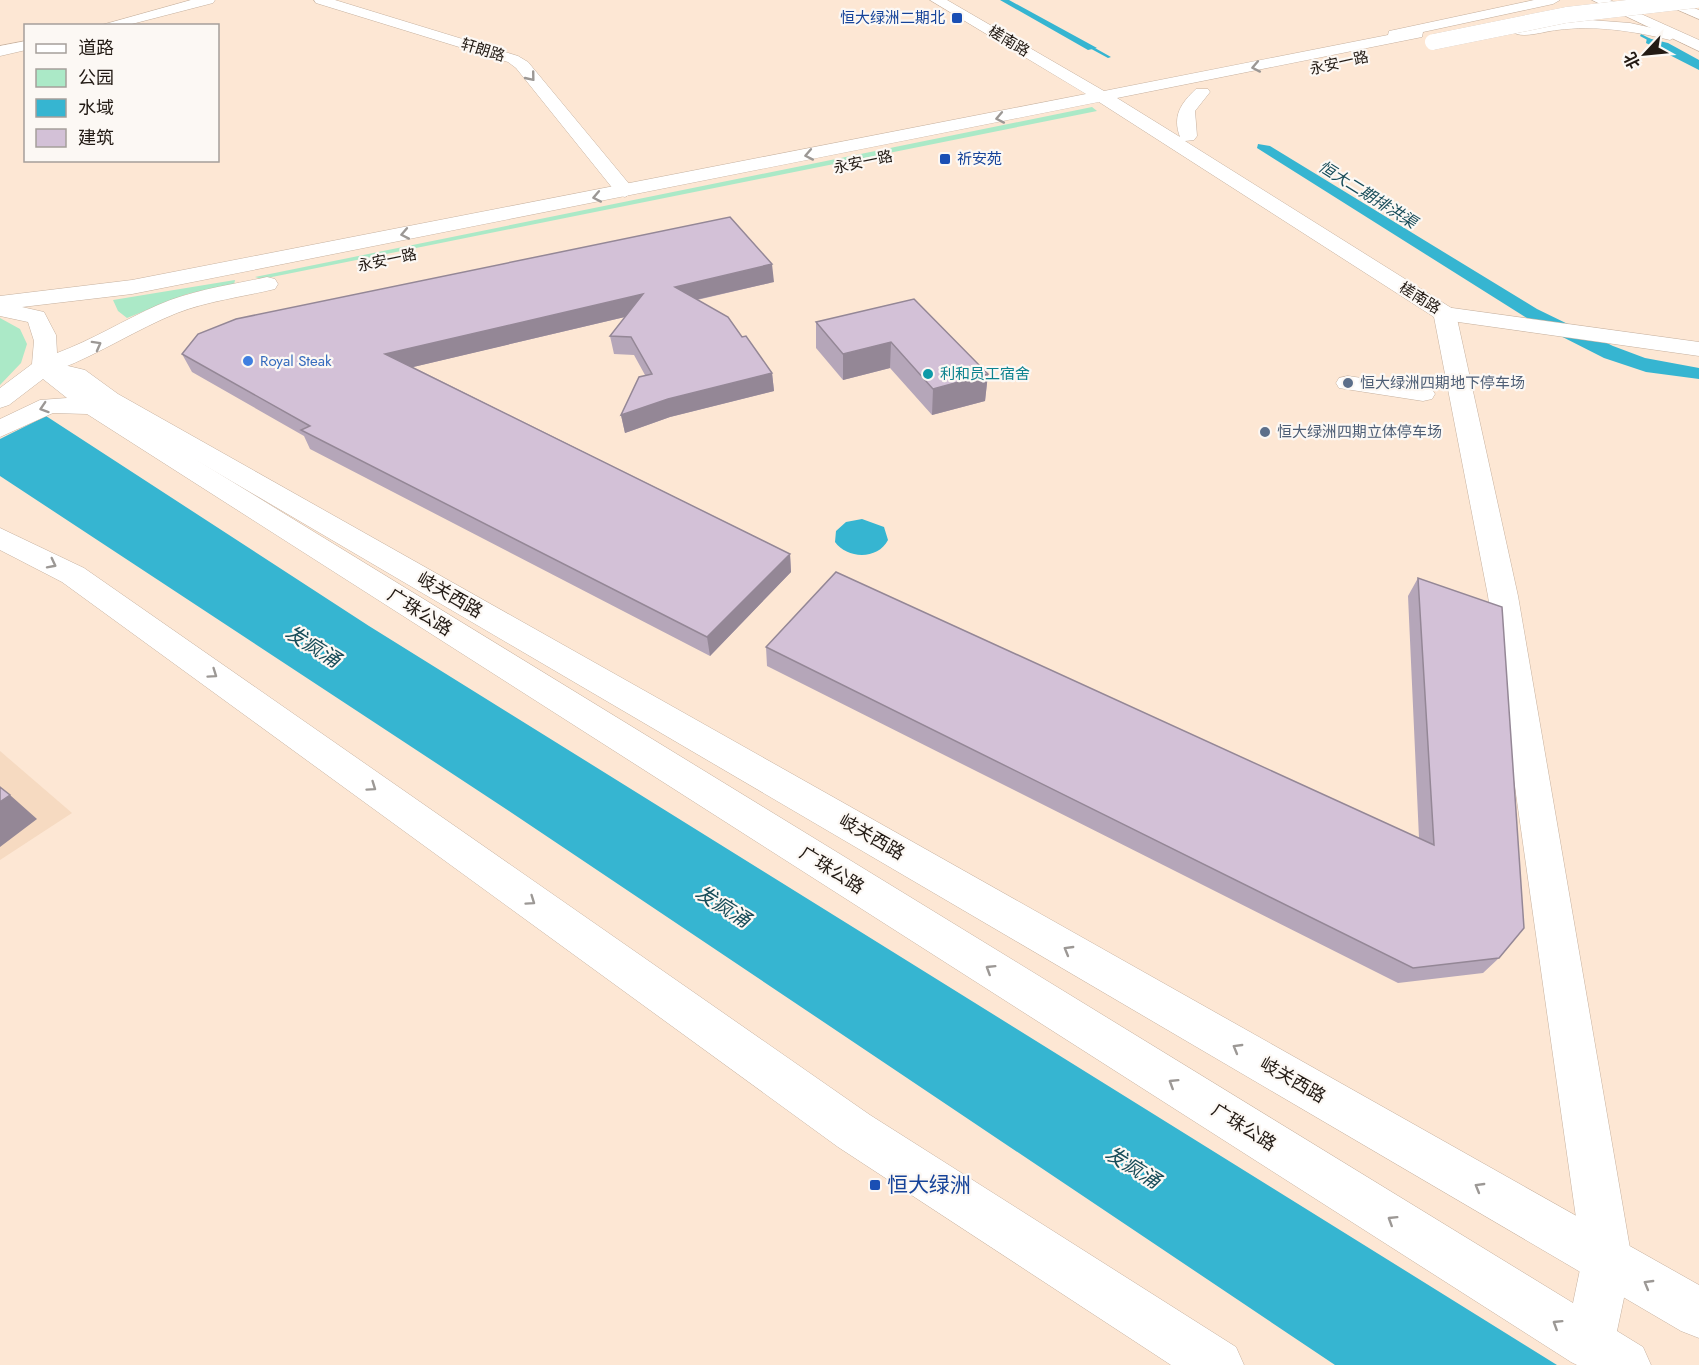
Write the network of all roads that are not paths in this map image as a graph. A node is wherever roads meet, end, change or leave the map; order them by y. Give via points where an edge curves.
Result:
1 (208, 0) edge
2 (321, 0) edge
3 (354, 0) edge
4 (938, 0) edge
5 (963, 0) edge
6 (1553, 0) edge
7 (1590, 0) edge
8 (1599, 0) edge
9 (1607, 0) edge
10 (1618, 0) edge
11 (1638, 0) edge
12 (1646, 0) edge
13 (1662, 0) edge
14 (1696, 0) edge
15 (1699, 15) edge
16 (1699, 21) edge
17 (113, 24) edge
18 (1699, 26) edge
19 (1670, 36) junction
20 (1699, 41) edge
21 (24, 45) edge
22 (1428, 46) junction
23 (1699, 46) edge
24 (0, 51) edge
25 (1699, 51) edge
26 (1311, 56) junction
27 (538, 59) dead end
28 (1063, 73) junction
29 (1202, 85) junction
30 (1121, 101) junction
31 (1043, 109) junction
32 (1188, 136) junction
33 (636, 168) dead end
34 (651, 186) junction
35 (727, 190) dead end
36 (627, 204) junction
37 (244, 266) junction
38 (283, 281) dead end
39 (248, 288) junction
40 (0, 303) edge
41 (0, 309) edge
42 (1445, 314) junction
43 (1699, 339) edge
44 (1699, 349) edge
45 (43, 367) junction
46 (1348, 383) dead end
47 (1423, 394) dead end
48 (0, 400) edge
49 (93, 407) junction
50 (0, 429) edge
51 (0, 538) edge
52 (1607, 1260) junction
53 (1699, 1313) edge
54 (1589, 1344) junction
55 (1218, 1365) edge
56 (1625, 1365) edge

1 - 17 main road
2 -> 36 main road, 轩朗路 via 513,59 522,65
3 - 27 main road, 轩朗路
4 - 28 main road, 槎南路
5 - 30 main road, 槎南路 via 1088,71
6 - 26 main road via 1420,27
7 - 19 main road
8 - 23 main road, bridge
9 - 20 main road
10 - 26 main road, 永安一路 via 1549,8
11 - 18 main road
12 - 16 main road, bridge
13 - 15 main road
14 - 22 main road, 永安一路, bridge via 1566,15
19 - 22 main road via 1631,26 1581,22
19 - 25 main road
21 - 24 main road
22 - 29 main road, 永安一路 via 1284,76
26 -> 29 main road, 永安一路
28 - 30 main road, 槎南路
28 - 31 main road via 1063,93
29 - 30 main road, 永安一路
29 - 32 main road via 1184,114
30 - 31 main road, 永安一路
30 - 32 main road, 槎南路
30 - 35 main road, 永安一路
30 - 42 main road, 槎南路 via 1166,137
31 -> 34 main road, 永安一路
32 - 42 main road, 槎南路 via 1330,230
33 - 34 main road
34 - 36 main road, 永安一路
36 -> 37 main road, 永安一路
37 - 39 main road
37 - 40 main road, 永安一路 via 132,288
38 - 39 main road
45 -> 39 main road via 88,350 167,309
41 - 45 main road via 36,317 44,329 47,345
42 - 43 main road via 1478,309
42 - 44 main road
42 - 52 main road via 1503,596
45 - 48 main road
45 - 49 main road, 广珠公路
52 -> 45 main road, 岐关西路 via 109,399 76,375
46 - 47 main road
49 -> 50 main road via 49,405
54 -> 49 main road, 广珠公路
51 -> 55 main road via 73,575 854,1131
53 -> 52 main road, 岐关西路
52 - 54 main road
54 - 56 main road, 广珠公路

